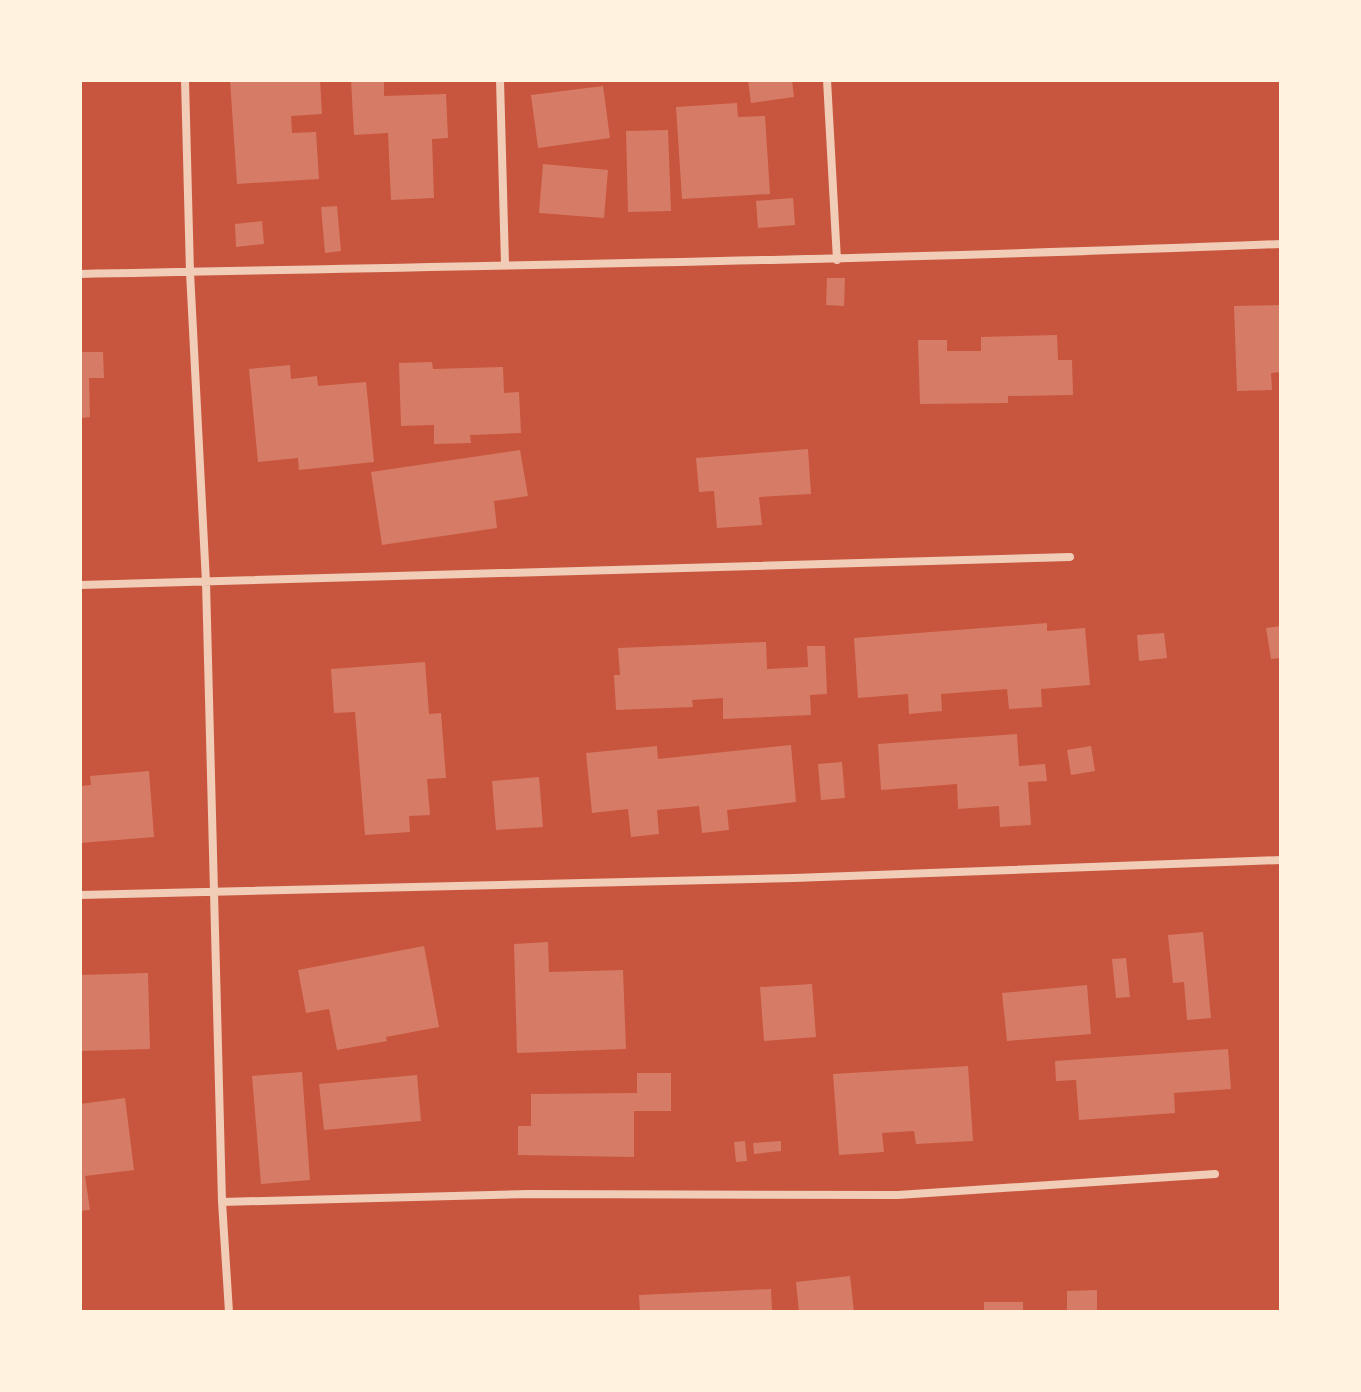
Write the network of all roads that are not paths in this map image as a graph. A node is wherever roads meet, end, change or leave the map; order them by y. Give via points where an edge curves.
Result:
1 (185, 80) edge
2 (500, 80) edge
3 (827, 80) edge
4 (1281, 244) edge
5 (837, 260) junction
6 (505, 264) junction
7 (190, 272) junction
8 (80, 274) edge
9 (1070, 557) dead end
10 (206, 582) junction
11 (80, 585) edge
12 (1281, 860) edge
13 (215, 891) junction
14 (80, 895) edge
15 (1215, 1174) dead end
16 (222, 1202) junction
17 (229, 1312) edge

1 - 7 street
2 - 6 street
3 - 5 street
4 - 5 street
5 - 6 street
6 - 7 street
7 - 8 street
7 - 10 street
9 - 10 street
10 - 11 street
10 - 13 street
12 - 13 street
13 - 14 street
13 - 16 street
15 - 16 street via 898,1195 528,1194
16 - 17 street

